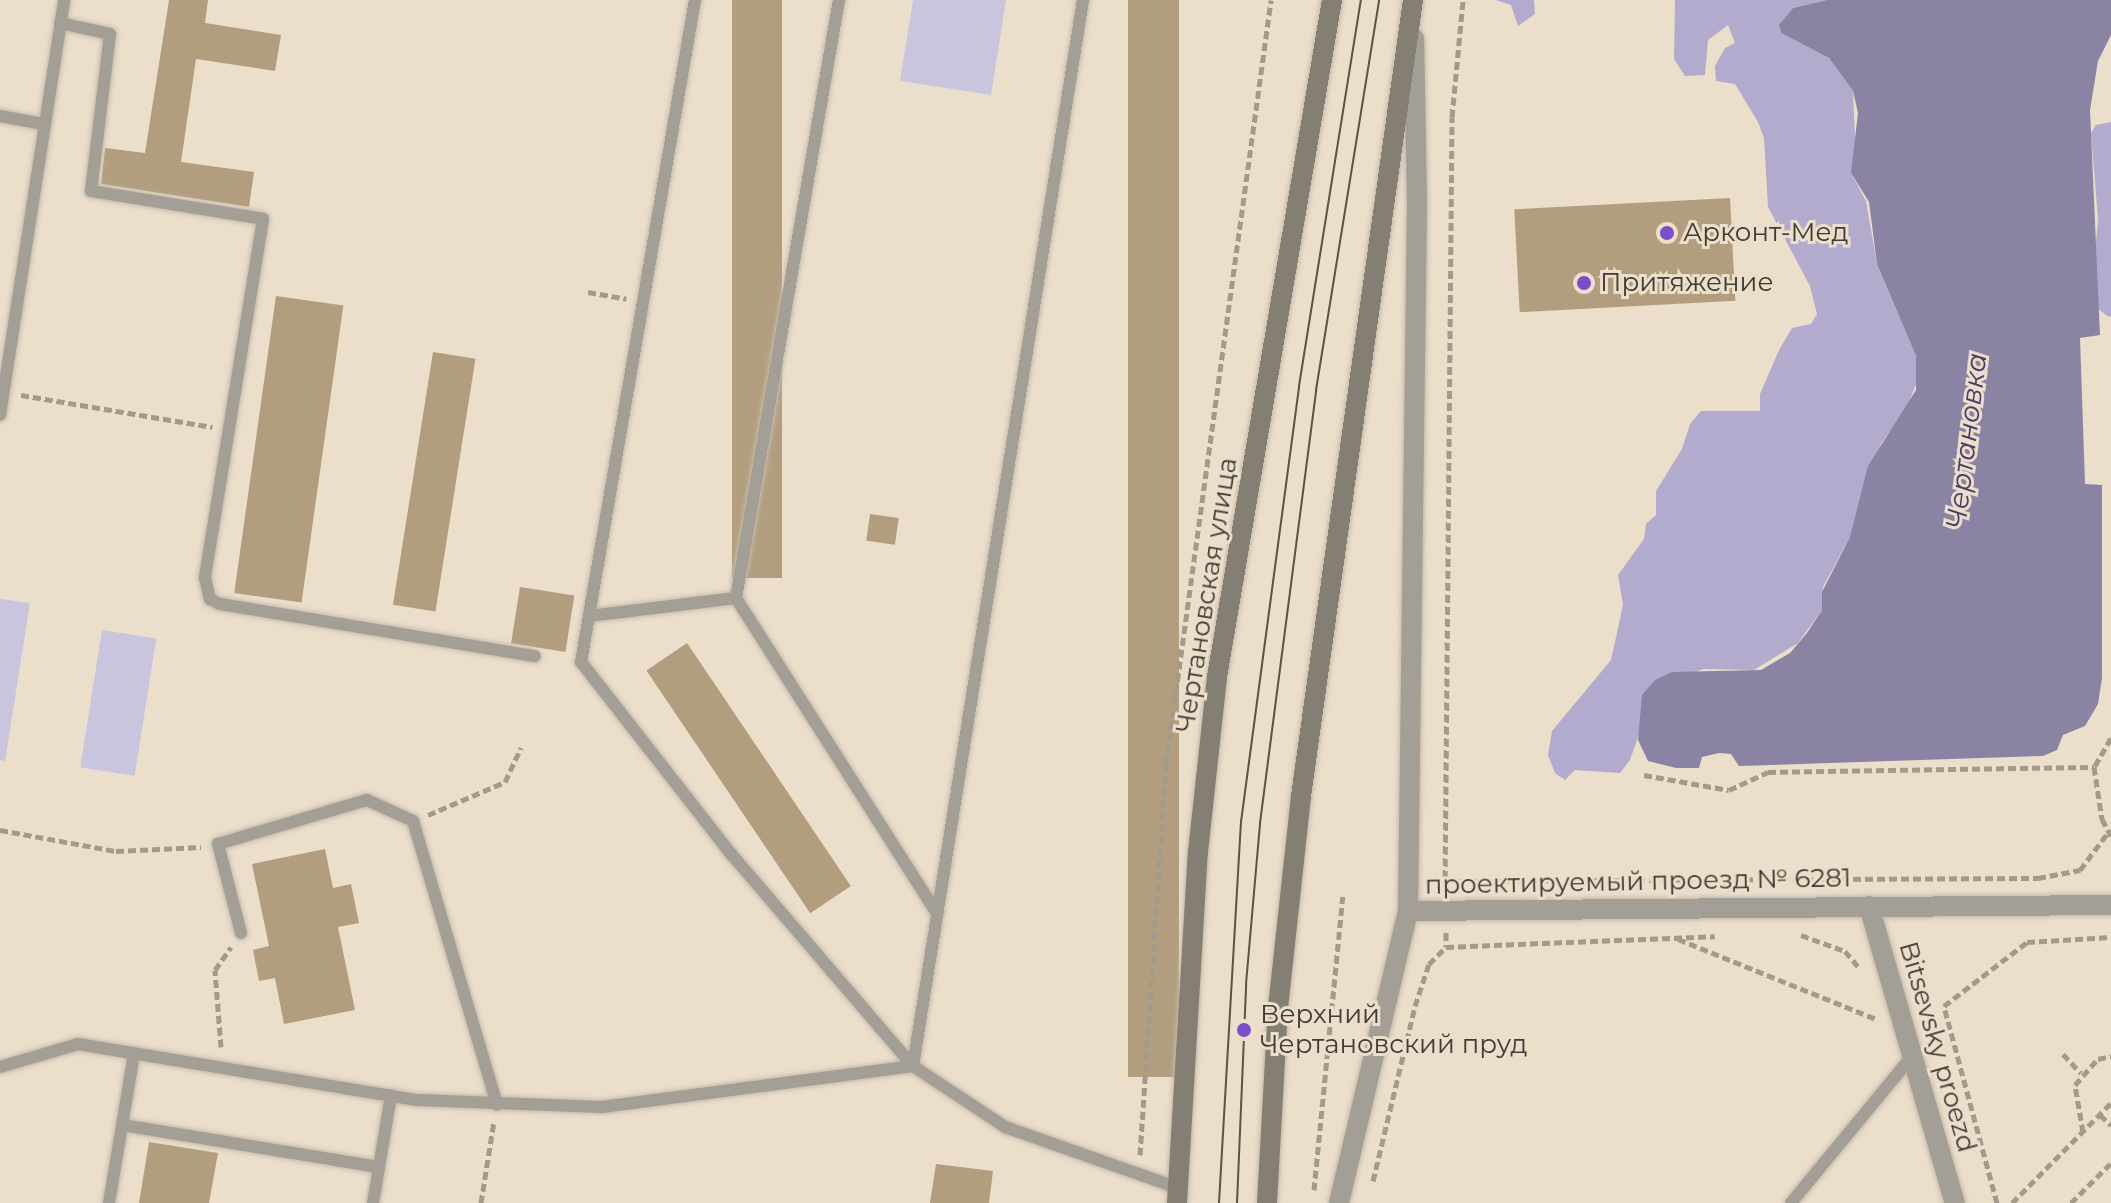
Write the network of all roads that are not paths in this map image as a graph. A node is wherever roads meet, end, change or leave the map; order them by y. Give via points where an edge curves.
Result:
1 (64, 0) edge
2 (695, 0) edge
3 (839, 0) edge
4 (1083, 0) edge
5 (1332, 0) edge
6 (1413, 1) edge
7 (60, 23) junction
8 (0, 116) edge
9 (43, 124) junction
10 (0, 415) edge
11 (736, 598) junction
12 (589, 616) junction
13 (535, 656) dead end
14 (2110, 904) edge
15 (1869, 906) junction
16 (1408, 911) junction
17 (937, 914) junction
18 (241, 933) road end
19 (134, 1053) junction
20 (1912, 1056) junction
21 (913, 1066) junction
22 (0, 1067) edge
23 (391, 1096) junction
24 (497, 1105) junction
25 (122, 1125) junction
26 (379, 1167) junction
27 (1178, 1195) edge
28 (109, 1203) edge
29 (373, 1203) edge
30 (1267, 1203) edge
31 (1339, 1203) edge
32 (1791, 1203) edge
33 (1955, 1203) edge

1 - 7 lane
2 - 12 lane
3 - 11 lane
4 - 17 lane
5 - 27 main road, Чертановская улица via 1217,677 1198,852
6 - 16 street via 1417,205
6 - 30 main road via 1301,796 1278,1008
7 - 9 lane
7 - 13 lane via 110,34 91,191 263,219 205,578 210,599
8 - 9 lane
9 - 10 lane
11 - 12 lane
11 - 17 lane
12 - 21 lane via 581,662 732,855
14 - 15 street, проектируемый проезд № 6281
15 - 16 street, проектируемый проезд № 6281
15 - 20 street, Bitsevsky proezd
16 - 31 street
17 - 21 lane
18 - 24 lane via 218,844 367,800 413,821
19 - 22 lane via 78,1044
19 - 23 lane
19 - 25 lane
20 - 32 lane
20 - 33 street, Bitsevsky proezd
21 - 24 lane via 602,1107
21 - 27 lane via 1005,1127 1139,1174
23 - 24 lane
23 - 26 lane
25 - 26 lane
25 - 28 lane
26 - 29 lane

